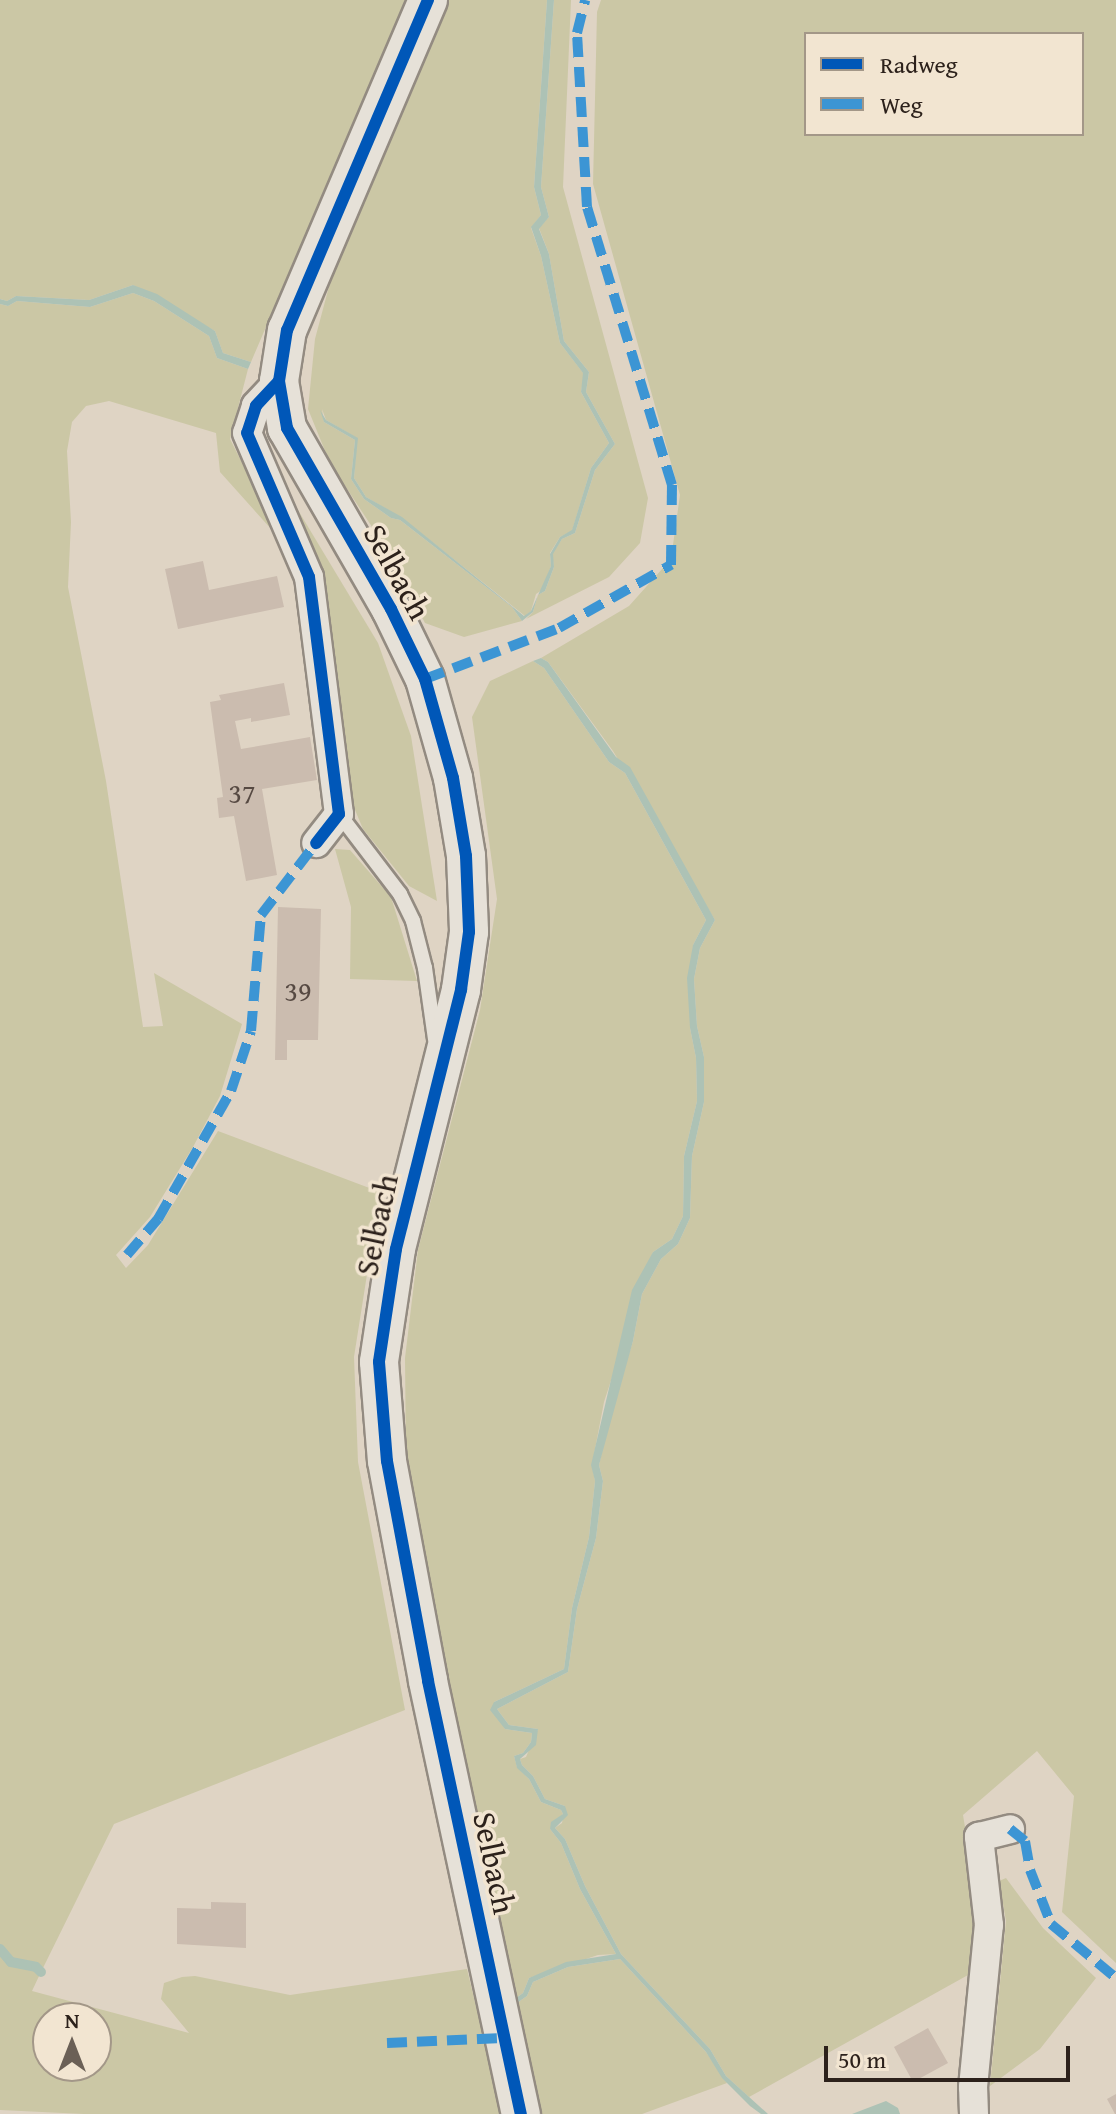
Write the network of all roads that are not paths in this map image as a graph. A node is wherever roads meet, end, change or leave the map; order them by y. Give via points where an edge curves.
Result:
1 (428, 0) edge
2 (279, 381) junction
3 (339, 814) junction
4 (316, 843) dead end
5 (440, 1078) junction
6 (1010, 1829) dead end
7 (521, 2114) edge
8 (974, 2114) edge

1 - 2 street, Selbach via 287,330
2 - 3 street via 256,406 247,433 309,577
2 - 5 street, Selbach via 287,428 425,679 453,778 466,856 469,932
3 - 4 street
3 - 5 lane via 400,894 413,921
5 - 7 street, Selbach via 396,1249 379,1362 387,1461 428,1681
6 - 8 street via 979,1837 989,1925

